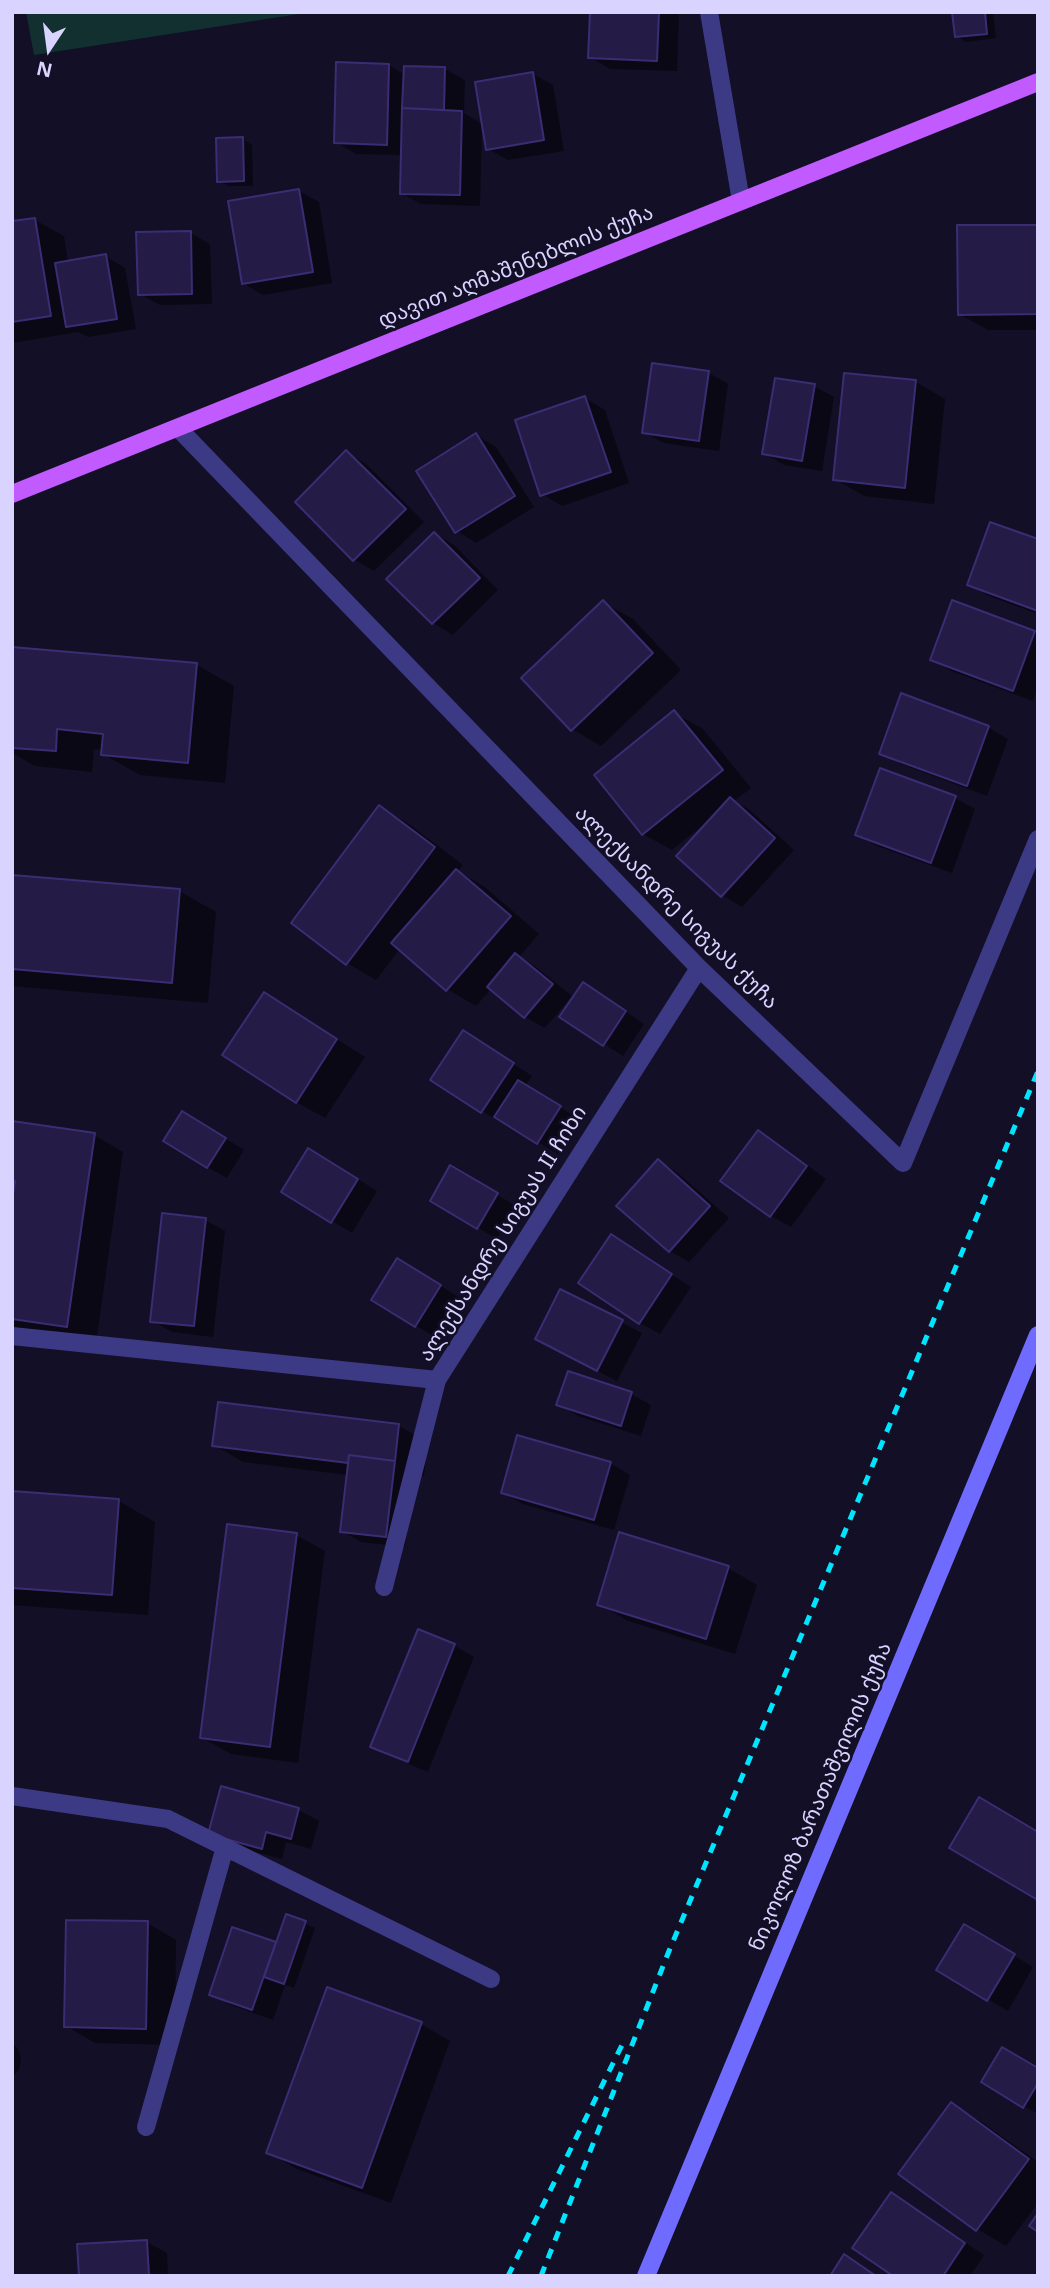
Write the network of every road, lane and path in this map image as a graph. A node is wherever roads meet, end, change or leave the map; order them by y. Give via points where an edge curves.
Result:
1 (709, 12) edge
2 (1038, 82) edge
3 (741, 201) junction
4 (178, 428) junction
5 (12, 494) edge
6 (1038, 839) edge
7 (699, 968) junction
8 (1038, 1335) edge
9 (12, 1336) edge
10 (437, 1380) junction
11 (384, 1587) dead end
12 (12, 1796) edge
13 (225, 1847) junction
14 (491, 1979) dead end
15 (146, 2127) dead end
16 (646, 2276) edge

1 - 3 street
2 - 3 main road, დავით აღმაშენებლის ქუჩა
3 - 4 main road, დავით აღმაშენებლის ქუჩა
4 - 5 main road, დავით აღმაშენებლის ქუჩა
4 - 7 street, ალექსანდრე სიგუას ქუჩა
6 - 7 street, ალექსანდრე სიგუას ქუჩა via 903,1163
7 - 10 street, ალექსანდრე სიგუას II ჩიხი
8 - 16 street, ნიკოლოზ ბარათაშვილის ქუჩა
9 - 10 street
10 - 11 street, ალექსანდრე სიგუას II ჩიხი
12 - 13 street via 167,1819
13 - 14 street
13 - 15 street

